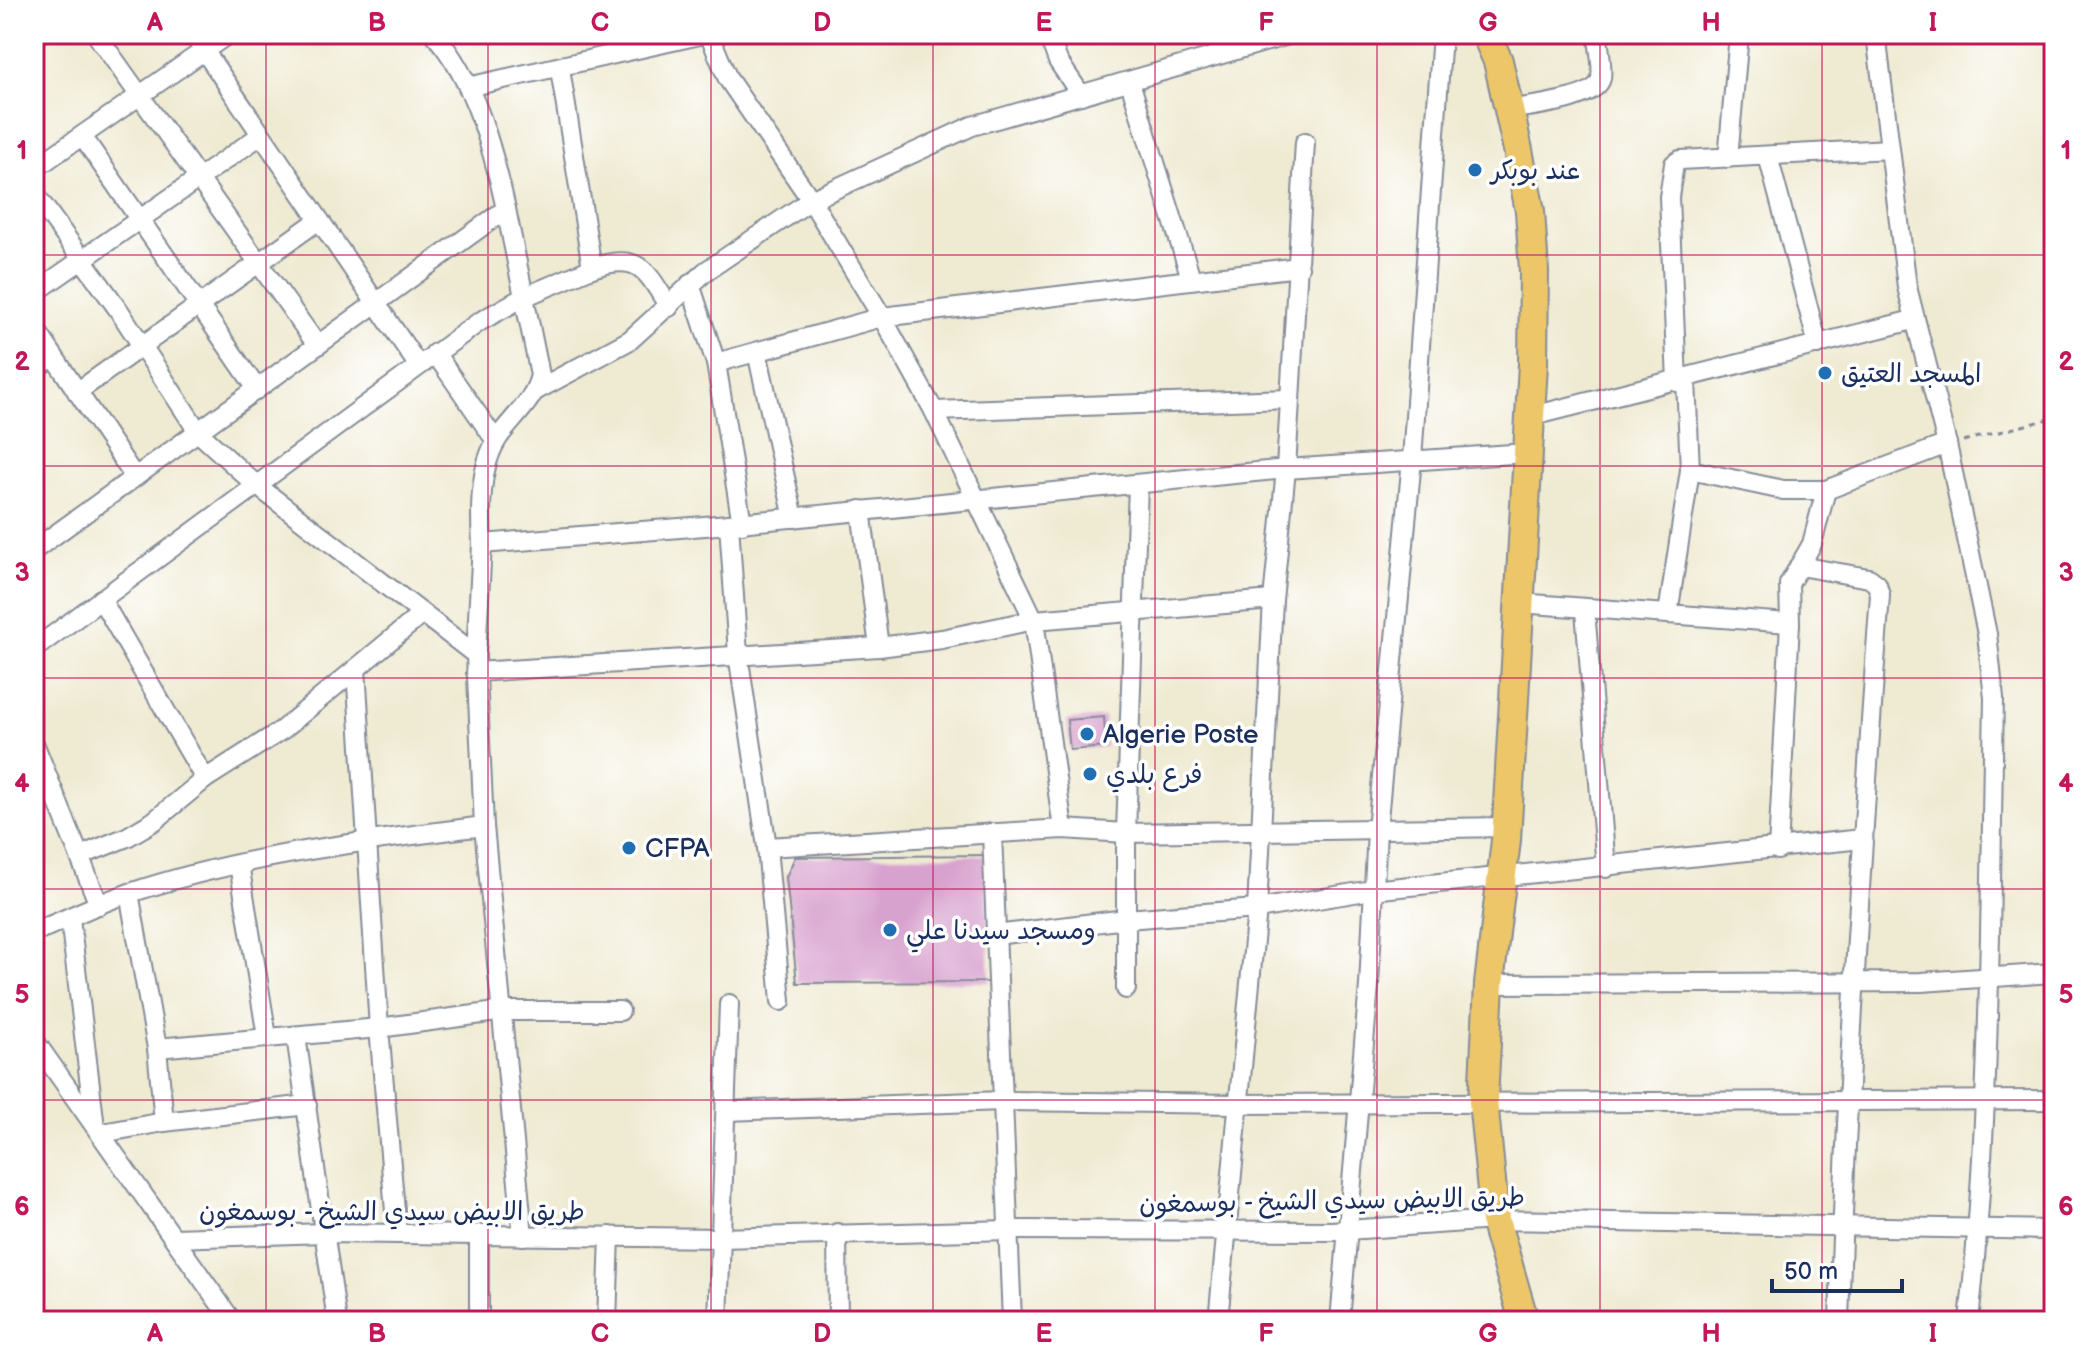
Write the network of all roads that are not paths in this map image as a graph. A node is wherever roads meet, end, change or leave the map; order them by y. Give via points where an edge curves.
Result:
1 (96, 34) edge
2 (193, 34) edge
3 (228, 34) edge
4 (434, 34) edge
5 (450, 34) edge
6 (706, 34) edge
7 (1048, 34) edge
8 (1292, 34) edge
9 (1442, 34) edge
10 (1486, 34) edge
11 (1597, 34) edge
12 (1739, 34) edge
13 (1876, 34) edge
14 (205, 51) junction
15 (453, 55) junction
16 (560, 69) junction
17 (1130, 82) junction
18 (468, 87) junction
19 (1081, 95) junction
20 (139, 96) junction
21 (1509, 110) junction
22 (261, 135) junction
23 (82, 136) junction
24 (1305, 142) dead end
25 (1890, 149) junction
26 (1768, 156) junction
27 (1728, 158) junction
28 (34, 169) edge
29 (197, 179) junction
30 (34, 193) edge
31 (811, 200) junction
32 (506, 209) junction
33 (139, 219) junction
34 (319, 220) junction
35 (83, 259) junction
36 (257, 264) junction
37 (1299, 267) junction
38 (592, 268) junction
39 (1191, 278) junction
40 (690, 284) junction
41 (34, 293) edge
42 (524, 297) junction
43 (375, 303) junction
44 (198, 306) junction
45 (669, 307) junction
46 (882, 317) junction
47 (1913, 320) junction
48 (34, 327) edge
49 (317, 345) junction
50 (1818, 345) junction
51 (141, 346) junction
52 (757, 352) junction
53 (435, 353) junction
54 (53, 356) junction
55 (716, 363) junction
56 (418, 365) junction
57 (34, 370) edge
58 (1682, 381) junction
59 (257, 389) junction
60 (535, 391) junction
61 (77, 392) junction
62 (1289, 399) junction
63 (934, 411) junction
64 (1529, 417) junction
65 (199, 433) junction
66 (496, 441) junction
67 (1947, 444) junction
68 (1527, 453) junction
69 (1412, 459) junction
70 (1286, 469) junction
71 (1690, 470) junction
72 (134, 476) junction
73 (255, 484) junction
74 (1138, 484) junction
75 (1826, 490) junction
76 (978, 499) junction
77 (861, 510) junction
78 (794, 518) junction
79 (736, 524) junction
80 (482, 544) junction
81 (34, 550) edge
82 (1799, 566) junction
83 (101, 599) junction
84 (1273, 600) junction
85 (1519, 603) junction
86 (1585, 610) junction
87 (1132, 613) junction
88 (422, 614) junction
89 (1668, 614) junction
90 (1034, 620) junction
91 (1790, 623) junction
92 (879, 647) junction
93 (34, 649) edge
94 (738, 654) junction
95 (476, 664) junction
96 (356, 669) junction
97 (34, 743) edge
98 (205, 779) junction
99 (484, 826) junction
100 (1507, 827) junction
101 (1063, 829) junction
102 (1377, 830) junction
103 (1261, 831) junction
104 (992, 833) junction
105 (1126, 833) junction
106 (1862, 839) junction
107 (367, 841) junction
108 (767, 847) junction
109 (1778, 850) junction
110 (80, 856) junction
111 (239, 864) junction
112 (1606, 868) junction
113 (1503, 879) junction
114 (1372, 890) junction
115 (129, 893) junction
116 (99, 905) junction
117 (1257, 909) junction
118 (70, 918) junction
119 (1126, 919) junction
120 (34, 932) edge
121 (996, 935) junction
122 (2054, 973) edge
123 (1989, 976) junction
124 (1852, 982) junction
125 (1489, 984) junction
126 (1126, 989) dead end
127 (781, 1001) dead end
128 (729, 1004) dead end
129 (504, 1011) junction
130 (620, 1011) dead end
131 (379, 1028) junction
132 (296, 1036) junction
133 (267, 1037) junction
134 (34, 1040) edge
135 (157, 1048) junction
136 (2054, 1100) edge
137 (1003, 1101) junction
138 (1483, 1101) junction
139 (1850, 1101) junction
140 (1985, 1101) junction
141 (1359, 1103) junction
142 (1238, 1104) junction
143 (307, 1105) junction
144 (727, 1111) junction
145 (164, 1122) junction
146 (99, 1127) junction
147 (1495, 1220) junction
148 (1842, 1228) junction
149 (1009, 1230) junction
150 (1979, 1230) junction
151 (2054, 1230) edge
152 (1347, 1231) junction
153 (1225, 1232) junction
154 (324, 1233) junction
155 (837, 1233) junction
156 (397, 1234) junction
157 (479, 1234) junction
158 (523, 1236) junction
159 (610, 1236) junction
160 (174, 1238) junction
161 (721, 1238) junction
162 (232, 1321) edge
163 (337, 1321) edge
164 (479, 1321) edge
165 (607, 1321) edge
166 (718, 1321) edge
167 (838, 1321) edge
168 (1012, 1321) edge
169 (1218, 1321) edge
170 (1340, 1321) edge
171 (1524, 1321) edge
172 (1839, 1321) edge
173 (1969, 1321) edge

1 - 20 street
2 - 14 street
3 - 14 street
4 - 15 street
5 - 15 street
6 - 16 street
6 - 31 street via 740,100
7 - 19 street via 1058,61
8 - 17 street
9 - 69 street
10 - 21 main road
11 - 21 street via 1601,77 1593,90
12 - 27 street
13 - 25 street
14 - 20 street
14 - 22 street
15 - 18 street
16 - 18 street
16 - 38 street
17 - 19 street
17 - 39 street
18 - 32 street
19 - 31 street via 972,126
20 - 23 street
20 - 29 street
21 - 64 main road via 1530,211 1534,271
22 - 29 street
22 - 34 street
23 - 28 street
23 - 33 street
24 - 37 street
25 - 26 street
25 - 47 street
26 - 27 street
26 - 50 street
27 - 58 street via 1680,160 1670,173
29 - 33 street
29 - 36 street
30 - 35 street
31 - 40 street
31 - 46 street
32 - 42 street
32 - 43 street
33 - 35 street
33 - 44 street
34 - 36 street
34 - 43 street
35 - 41 street
35 - 51 street
36 - 44 street
36 - 49 street
37 - 39 street
37 - 62 street
38 - 42 street
38 - 45 street via 619,261 638,264
39 - 46 street
40 - 45 street
40 - 55 street
42 - 53 street
42 - 60 street via 540,369
43 - 49 street
43 - 56 street
44 - 51 street
44 - 59 street
45 - 60 street via 613,351
46 - 52 street
46 - 63 street
47 - 50 street
47 - 67 street
48 - 54 street
49 - 59 street
50 - 58 street
51 - 61 street
51 - 65 street
52 - 55 street
52 - 78 street
53 - 56 street
53 - 66 street
54 - 57 street
54 - 61 street
55 - 79 street
56 - 73 street
58 - 64 street
58 - 71 street
59 - 65 street
60 - 66 street
61 - 72 street
62 - 63 street
62 - 70 street
63 - 76 street
64 - 68 main road
65 - 72 street
65 - 73 street
66 - 80 street via 482,494
67 - 75 street
67 - 123 street via 1987,634 1994,698
68 - 69 street
68 - 85 main road
69 - 70 street
69 - 102 street
70 - 74 street
70 - 84 street
71 - 75 street via 1783,490
71 - 89 street
72 - 81 street
73 - 83 street
73 - 88 street
74 - 76 street
74 - 87 street
75 - 82 street via 1818,529
76 - 77 street
76 - 90 street
77 - 78 street
77 - 92 street
78 - 79 street
79 - 80 street
79 - 94 street
80 - 95 street
82 - 91 street via 1789,584
82 - 106 street via 1869,578 1879,589
83 - 93 street
83 - 98 street
84 - 87 street
84 - 103 street
85 - 86 street
85 - 100 main road
86 - 89 street
86 - 112 street
87 - 90 street
87 - 105 street
88 - 95 street
88 - 96 street
89 - 91 street
90 - 92 street
90 - 101 street
91 - 109 street
92 - 94 street
94 - 95 street
94 - 108 street
95 - 99 street
96 - 98 street via 267,741
96 - 107 street
97 - 110 street
98 - 110 street via 139,831
99 - 107 street
99 - 129 street
100 - 102 street
100 - 113 main road
101 - 104 street
101 - 105 street
102 - 103 street
102 - 114 street
103 - 105 street
103 - 117 street
104 - 108 street
104 - 121 street
105 - 119 street
106 - 109 street
106 - 124 street
107 - 111 street
107 - 131 street
108 - 127 street
109 - 112 street
110 - 116 street
111 - 115 street
111 - 133 street
112 - 113 street
113 - 114 street
113 - 125 main road
114 - 117 street
114 - 141 street
115 - 116 street
115 - 135 street
116 - 118 street
117 - 119 street
117 - 142 street
118 - 120 street
118 - 146 street
119 - 121 street
119 - 126 street
121 - 137 street
122 - 123 street
123 - 124 street
123 - 140 street
124 - 125 street
124 - 139 street
125 - 138 main road
128 - 144 street
129 - 130 street
129 - 131 street
129 - 158 street
131 - 132 street
131 - 156 street
132 - 133 street
132 - 143 street
133 - 135 street
134 - 146 street
135 - 145 street
136 - 140 street
137 - 142 street
137 - 144 street
137 - 149 street
138 - 139 street
138 - 141 street
138 - 147 main road
139 - 140 street
139 - 148 street
140 - 150 street
141 - 142 street
141 - 152 street
142 - 153 street
143 - 145 street
143 - 154 street
144 - 161 street
145 - 146 street
146 - 160 street
147 - 148 street, طريق الابيض سيدي الشيخ - بوسمغون
147 - 152 street, طريق الابيض سيدي الشيخ - بوسمغون
147 - 171 main road
148 - 150 street, طريق الابيض سيدي الشيخ - بوسمغون
148 - 172 street
149 - 153 street, طريق الابيض سيدي الشيخ - بوسمغون
149 - 155 street, طريق الابيض سيدي الشيخ - بوسمغون
149 - 168 street
150 - 151 street, طريق الابيض سيدي الشيخ - بوسمغون
150 - 173 street
152 - 153 street, طريق الابيض سيدي الشيخ - بوسمغون
152 - 170 street
153 - 169 street
154 - 156 street, طريق الابيض سيدي الشيخ - بوسمغون
154 - 160 street, طريق الابيض سيدي الشيخ - بوسمغون
154 - 163 street
155 - 161 street, طريق الابيض سيدي الشيخ - بوسمغون
155 - 167 street
156 - 157 street, طريق الابيض سيدي الشيخ - بوسمغون
157 - 158 street, طريق الابيض سيدي الشيخ - بوسمغون
157 - 164 street
158 - 159 street, طريق الابيض سيدي الشيخ - بوسمغون
159 - 161 street, طريق الابيض سيدي الشيخ - بوسمغون
159 - 165 street, طريق الابيض سيدي الشيخ - بوسمغون
160 - 162 street
161 - 166 street

